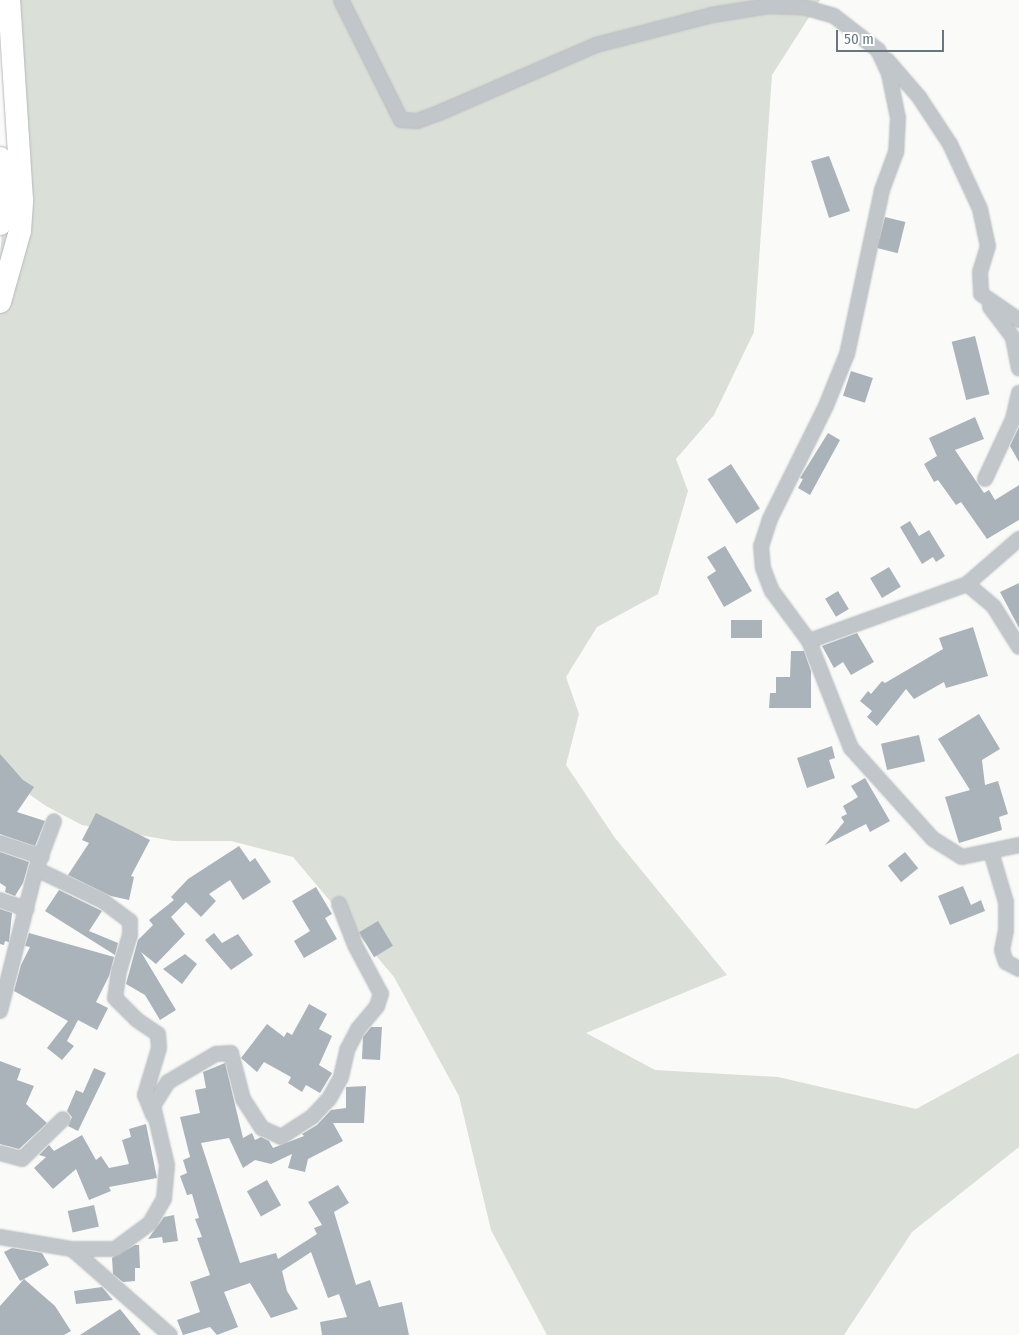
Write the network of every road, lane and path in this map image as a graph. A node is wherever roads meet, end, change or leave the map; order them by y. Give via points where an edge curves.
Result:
1 (10, 0) edge
2 (341, 0) edge
3 (878, 50) junction
4 (0, 158) edge
5 (0, 224) edge
6 (981, 294) junction
7 (0, 302) edge
8 (1019, 320) edge
9 (1019, 368) edge
10 (1019, 393) edge
11 (986, 479) dead end
12 (1019, 539) edge
13 (967, 584) junction
14 (809, 641) junction
15 (1019, 647) edge
16 (54, 821) dead end
17 (0, 843) edge
18 (1019, 845) edge
19 (991, 852) junction
20 (39, 863) junction
21 (0, 900) edge
22 (339, 904) dead end
23 (26, 908) junction
24 (6, 956) edge
25 (1019, 969) edge
26 (0, 1011) edge
27 (63, 1118) dead end
28 (154, 1121) junction
29 (0, 1153) edge
30 (0, 1237) edge
31 (72, 1250) junction
32 (170, 1335) edge

1 - 7 main road via 22,200 20,231
2 - 3 street via 401,120 417,121 439,113 596,45 712,15 768,6 803,7 834,16
3 - 6 street via 919,97 950,144 980,209 988,246 980,272
3 - 14 street via 889,74 898,118 896,152 882,190 847,354 761,546 763,568 772,591
4 - 5 main road
6 - 8 street
6 - 9 street via 1012,338
10 - 11 street via 1012,419
12 - 13 street
13 - 14 street
13 - 15 street via 994,608
14 - 19 street via 851,748 933,839 962,857
16 - 20 street
17 - 20 street
18 - 19 street
19 - 25 street via 1006,902 1002,950 1006,962
20 - 23 street
20 - 28 street via 103,901 130,922 130,935 118,970 115,998 137,1020 158,1034 159,1048 145,1095
21 - 23 street
22 - 28 street via 355,946 381,994 377,1006 347,1050 341,1077 329,1099 312,1117 281,1136 262,1128 242,1099 231,1054 216,1054 168,1082 153,1106
23 - 24 street
24 - 26 street
27 - 29 street via 22,1159
28 - 31 street via 167,1165 164,1199 150,1223 115,1249
30 - 31 street
31 - 32 street

